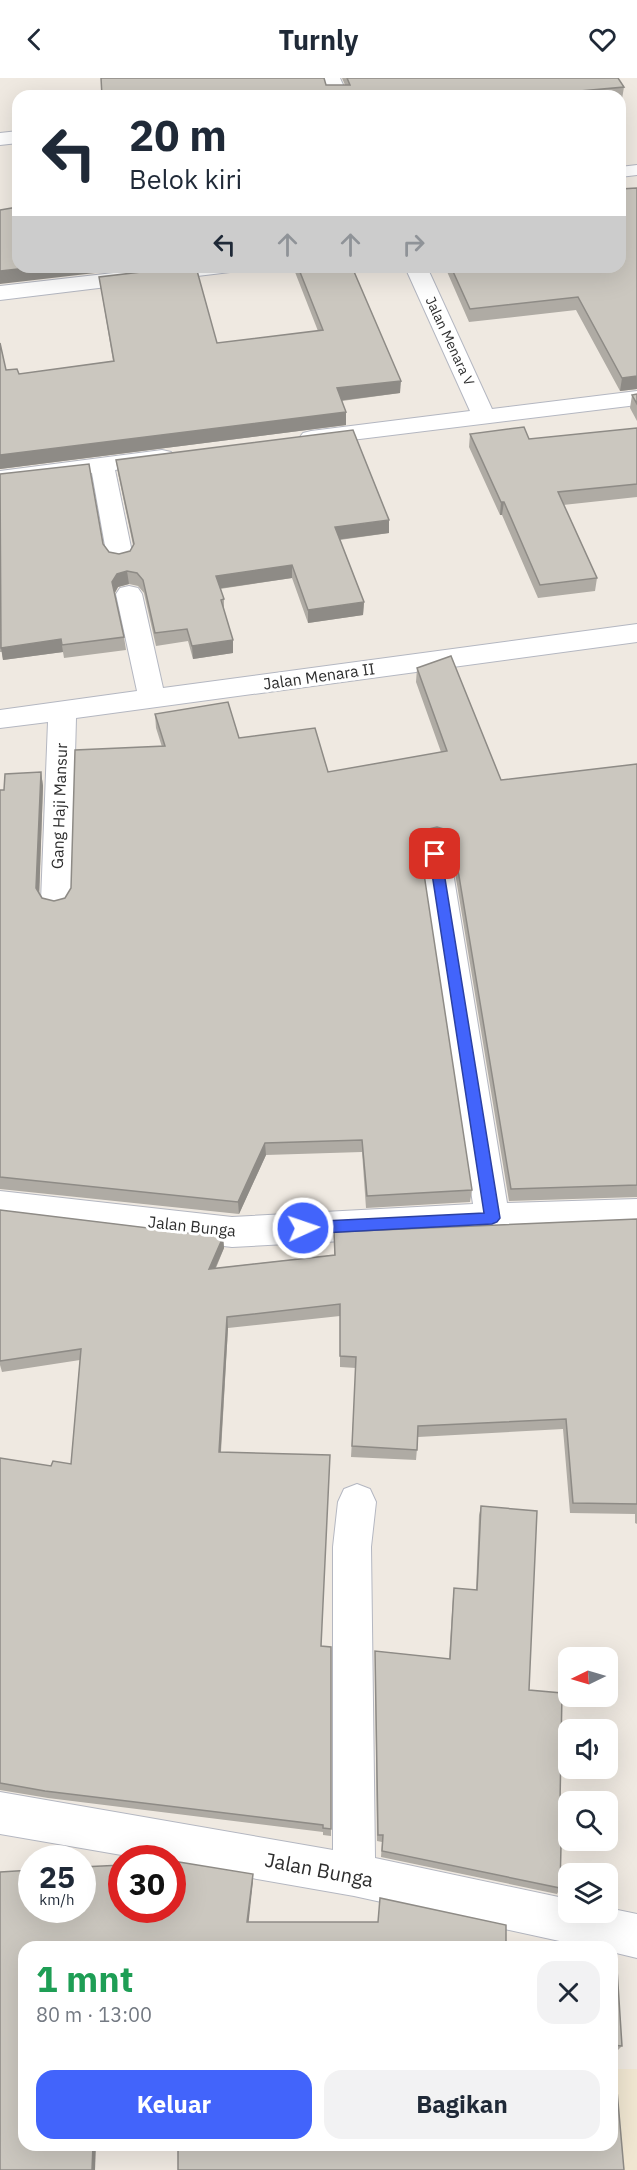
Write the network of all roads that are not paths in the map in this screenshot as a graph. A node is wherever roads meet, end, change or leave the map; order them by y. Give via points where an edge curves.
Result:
1 (171, 273) edge
2 (419, 273) edge
3 (0, 293) edge
4 (637, 398) edge
5 (484, 416) junction
6 (287, 441) edge
7 (183, 454) edge
8 (102, 465) junction
9 (0, 478) edge
10 (120, 556) edge
11 (129, 594) dead end
12 (637, 633) edge
13 (152, 698) junction
14 (62, 710) junction
15 (0, 719) edge
16 (435, 854) dead end
17 (56, 901) edge
18 (0, 1204) edge
19 (637, 1214) edge
20 (492, 1218) junction
21 (357, 1502) dead end
22 (0, 1813) edge
23 (354, 1875) junction
24 (637, 1936) edge

1 - 3 street
2 - 5 street, Jalan Menara V
4 - 5 street
5 - 6 street
7 - 8 street
8 - 9 street
8 - 10 street
11 - 13 street
12 - 13 street, Jalan Menara II
13 - 14 street, Jalan Menara II
14 - 15 street, Jalan Menara II
14 - 17 street, Gang Haji Mansur
16 - 20 street
18 - 20 street, Jalan Bunga via 232,1232
19 - 20 street, Jalan Bunga
21 - 23 street via 352,1547
22 - 23 street, Jalan Bunga
23 - 24 street, Jalan Bunga

